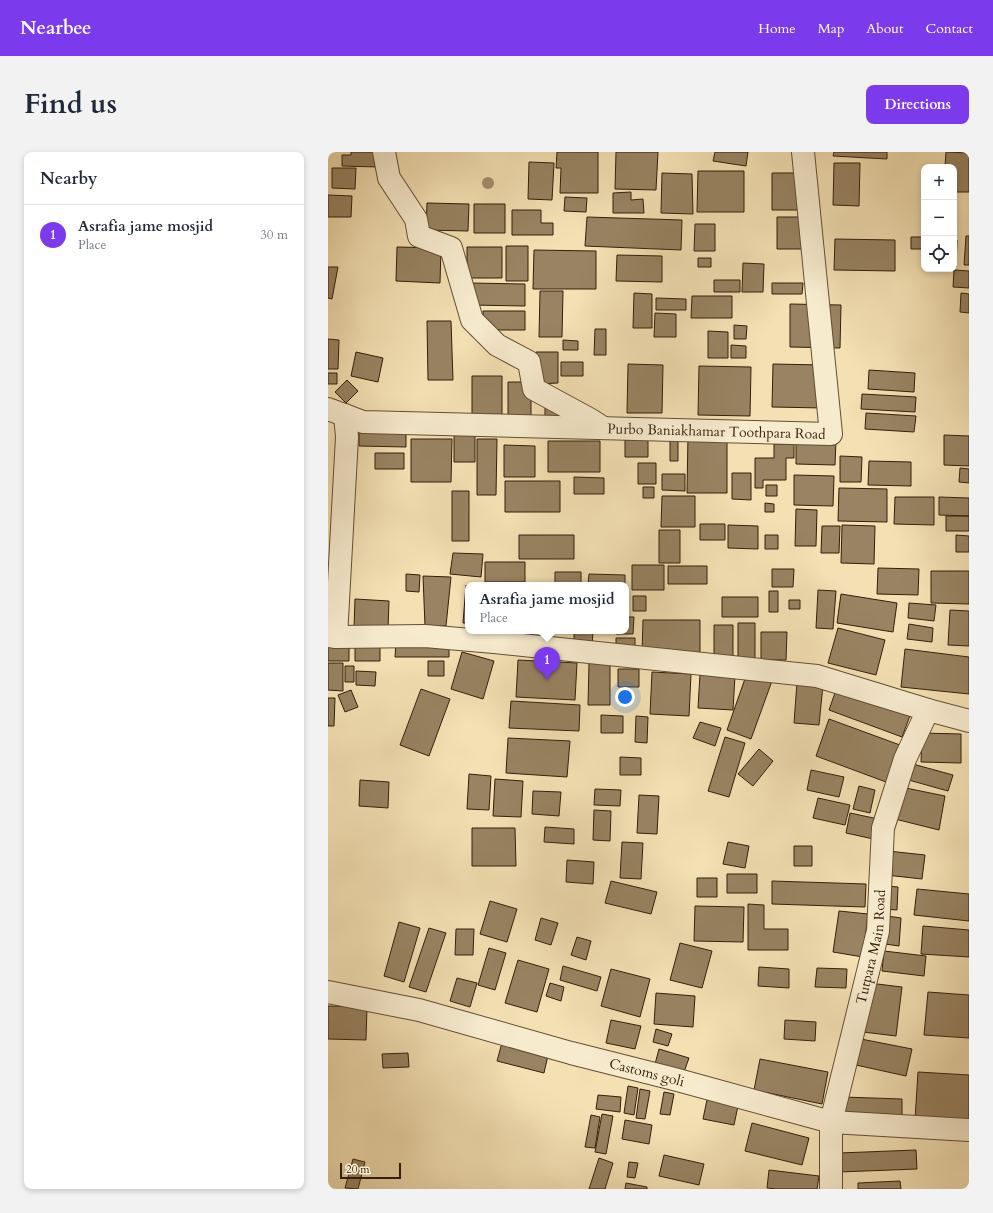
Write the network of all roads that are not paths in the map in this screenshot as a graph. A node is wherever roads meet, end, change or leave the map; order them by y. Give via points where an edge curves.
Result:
1 (384, 152) edge
2 (804, 152) edge
3 (336, 412) edge
4 (604, 428) junction
5 (332, 636) edge
6 (928, 710) junction
7 (969, 722) edge
8 (328, 992) edge
9 (831, 1122) junction
10 (969, 1130) edge
11 (830, 1189) edge

1 - 4 street via 389,178 416,218 419,236 450,248 472,320 497,345 529,362 534,389
2 - 4 street, Purbo Baniakhamar Toothpara Road via 831,434
3 - 4 street, Purbo Baniakhamar Toothpara Road via 363,422
3 - 5 street, Purbo Baniakhamar Toothpara Road via 347,437
5 - 6 street, Purbo Baniakhamar Toothpara Road via 425,636 817,676
6 - 7 street, Purbo Baniakhamar Toothpara Road
6 - 9 street, Tutpara Main Road via 905,760 883,828 878,931
8 - 9 street, Castoms goli via 419,1010
9 - 10 street, Castoms goli
9 - 11 street, Tutpara Main Road

